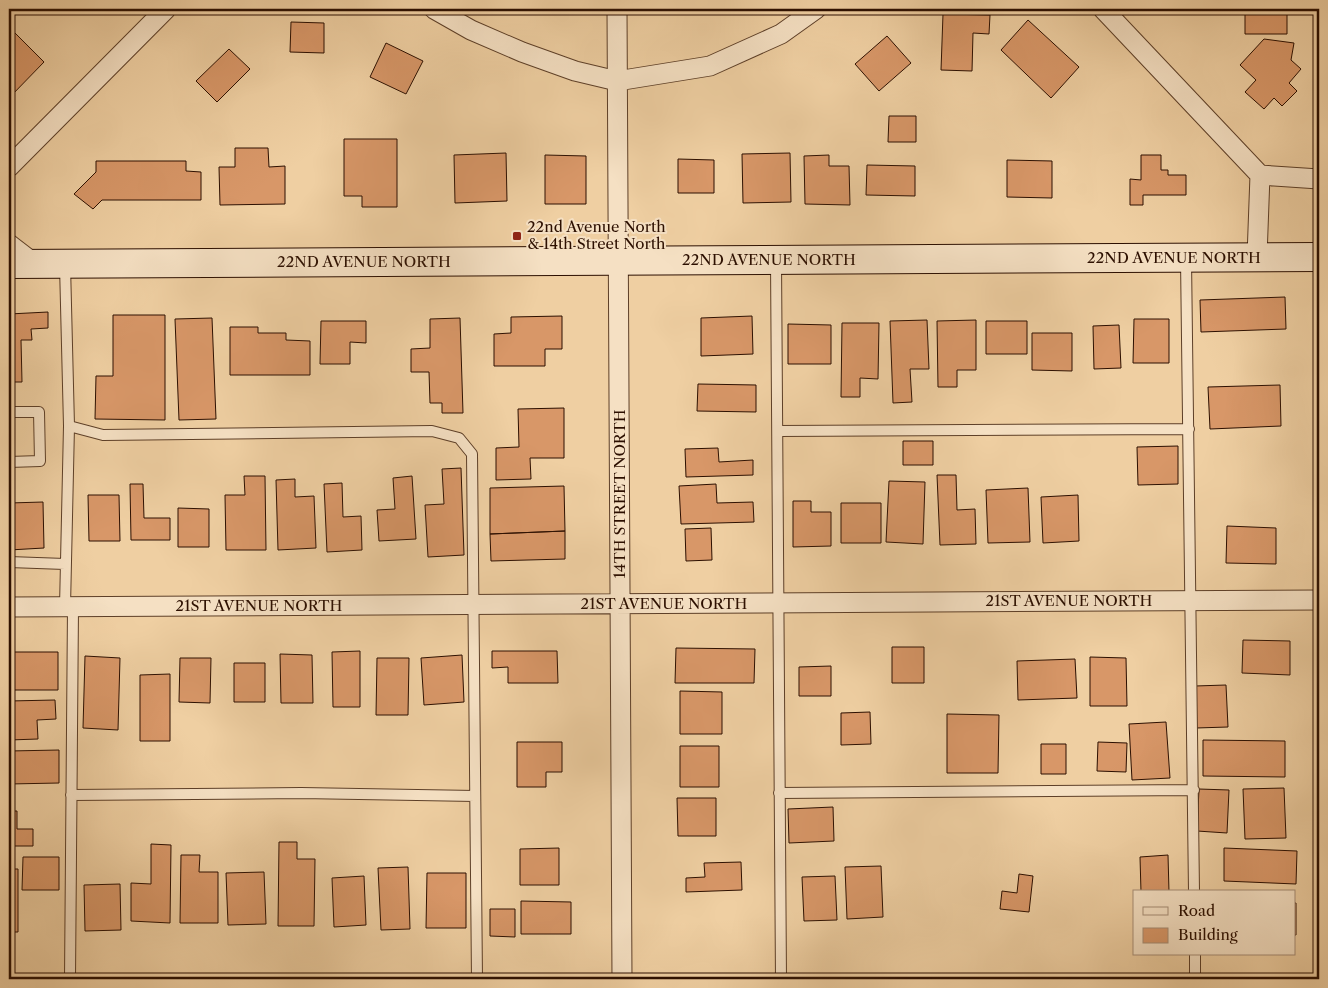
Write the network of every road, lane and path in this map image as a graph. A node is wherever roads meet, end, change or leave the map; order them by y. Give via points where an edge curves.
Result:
1 (166, 9) edge
2 (434, 9) edge
3 (617, 9) edge
4 (816, 9) edge
5 (1103, 9) edge
6 (617, 81) junction
7 (9, 167) edge
8 (1260, 176) junction
9 (1319, 179) edge
10 (9, 244) edge
11 (1257, 257) junction
12 (1319, 257) edge
13 (1186, 258) junction
14 (776, 260) junction
15 (618, 261) junction
16 (22, 264) edge
17 (65, 264) junction
18 (9, 412) edge
19 (69, 426) junction
20 (1189, 429) junction
21 (778, 431) junction
22 (9, 462) edge
23 (9, 562) edge
24 (65, 564) junction
25 (1319, 600) edge
26 (1192, 601) junction
27 (779, 603) junction
28 (620, 604) junction
29 (472, 605) junction
30 (9, 607) edge
31 (69, 607) junction
32 (1194, 790) junction
33 (779, 793) junction
34 (71, 794) junction
35 (475, 796) junction
36 (1194, 890) edge
37 (1195, 956) edge
38 (70, 979) edge
39 (477, 979) edge
40 (622, 979) edge
41 (781, 979) edge
42 (1195, 979) edge

1 - 7 street
2 - 6 street via 471,30 522,52 575,72
3 - 6 street, 14TH STREET NORTH
4 - 6 street via 781,34 710,66
5 - 8 street
6 - 15 street, 14TH STREET NORTH
8 - 9 street
8 - 11 street
10 - 16 street
11 - 12 main road, 22ND AVENUE NORTH
11 - 13 main road, 22ND AVENUE NORTH
13 - 14 main road, 22ND AVENUE NORTH
13 - 20 lane
14 - 15 main road, 22ND AVENUE NORTH
14 - 21 lane
15 - 17 main road, 22ND AVENUE NORTH
15 - 28 street, 14TH STREET NORTH
16 - 17 main road, 22ND AVENUE NORTH
17 - 19 lane
18 - 22 lane via 39,412 40,452 40,462
19 - 24 lane
19 - 29 lane via 103,435 432,431 459,438 472,454
20 - 21 lane
20 - 26 lane
21 - 27 lane
23 - 24 lane
24 - 31 lane
25 - 26 street, 21ST AVENUE NORTH
26 - 27 street, 21ST AVENUE NORTH
26 - 32 lane
27 - 28 street, 21ST AVENUE NORTH
27 - 33 lane
28 - 29 street, 21ST AVENUE NORTH
28 - 40 street, 14TH STREET NORTH
29 - 31 street, 21ST AVENUE NORTH
29 - 35 lane
30 - 31 street, 21ST AVENUE NORTH
31 - 34 lane
32 - 33 lane
32 - 36 lane
33 - 41 lane
34 - 35 lane via 301,792
34 - 38 lane
35 - 39 lane
37 - 42 lane

